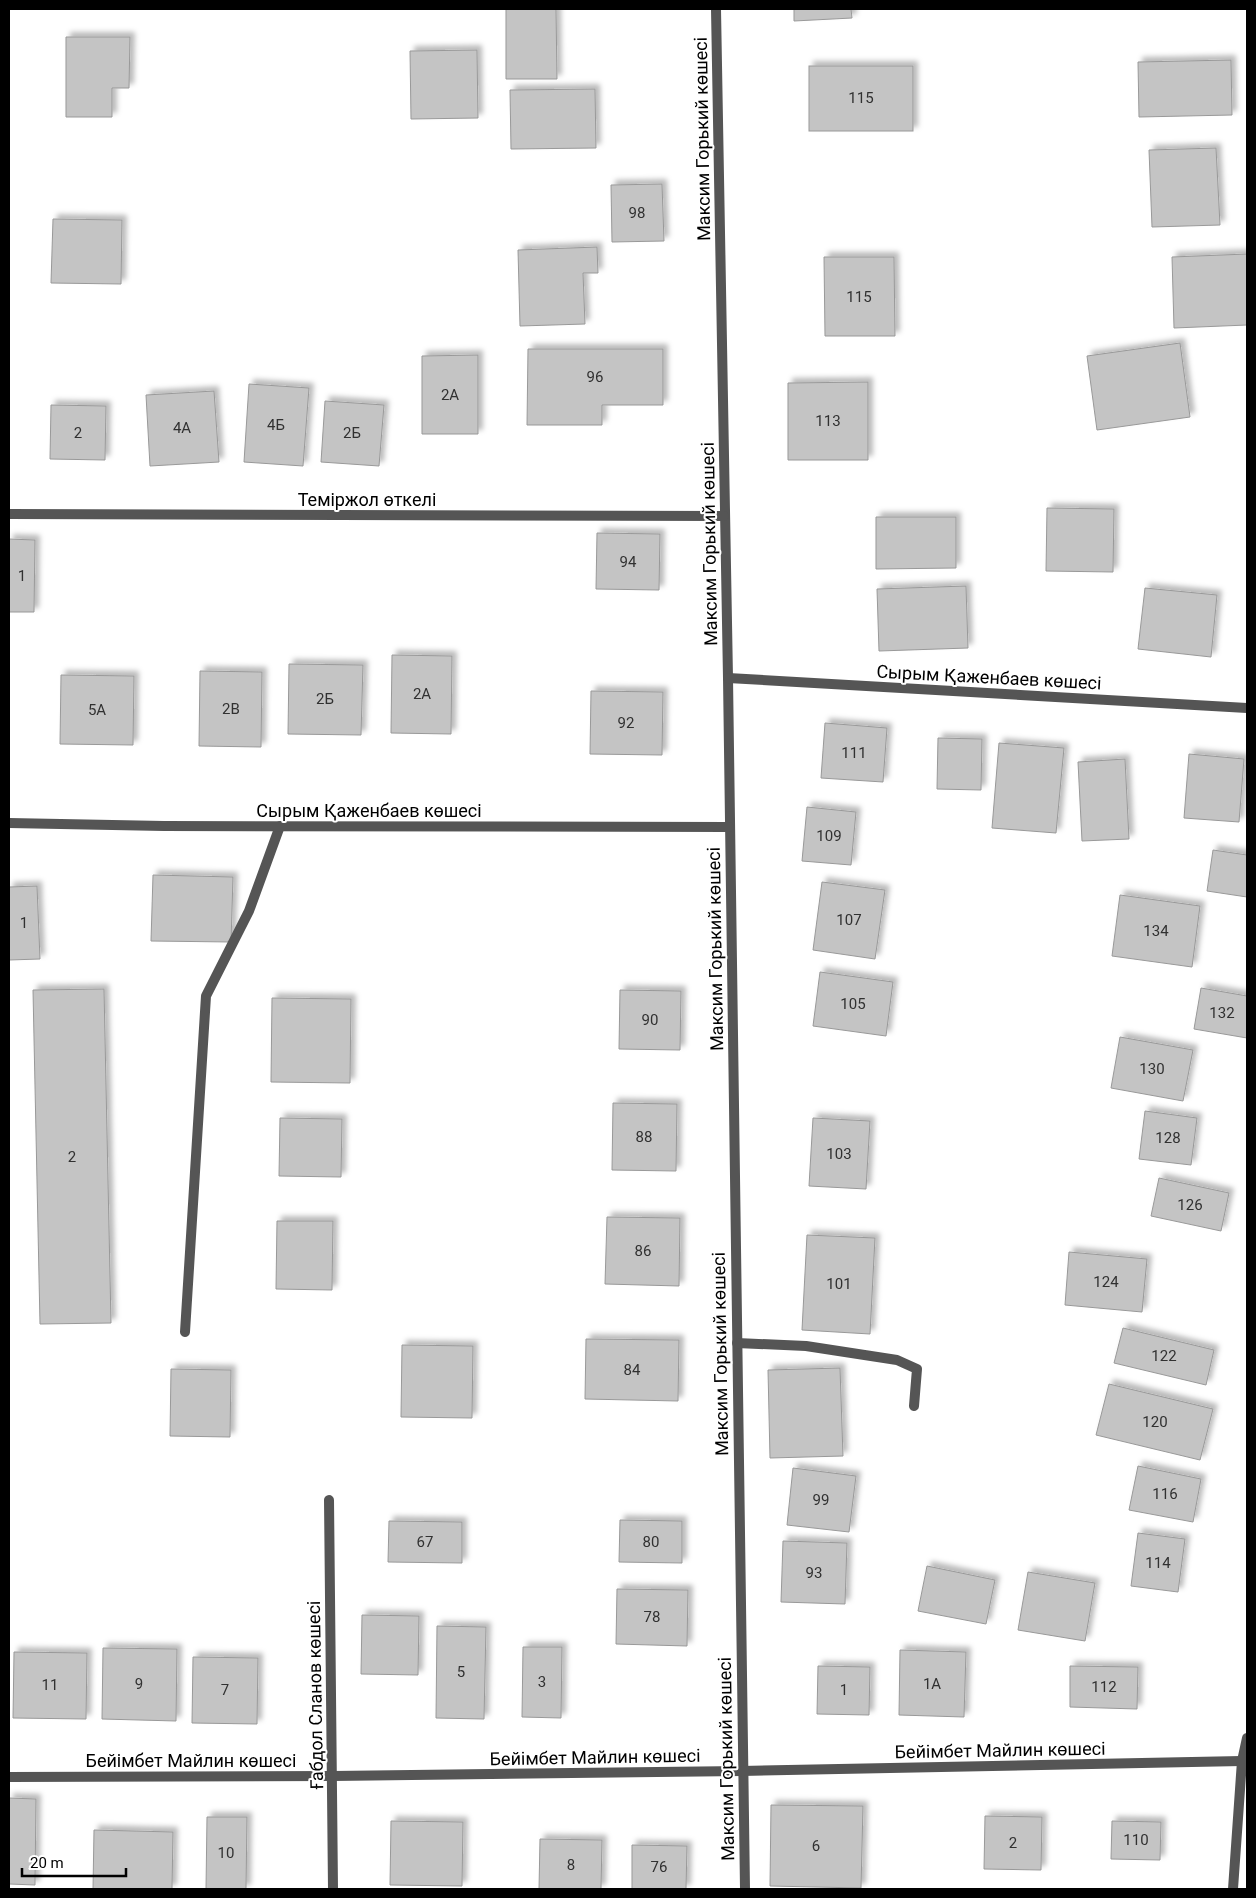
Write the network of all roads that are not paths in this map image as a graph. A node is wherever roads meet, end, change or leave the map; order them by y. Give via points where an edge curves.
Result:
1 (716, 9) edge
2 (9, 514) edge
3 (724, 516) junction
4 (728, 678) junction
5 (1247, 708) edge
6 (9, 823) edge
7 (280, 826) junction
8 (729, 827) junction
9 (185, 1332) dead end
10 (737, 1343) junction
11 (914, 1406) dead end
12 (329, 1500) dead end
13 (1247, 1738) edge
14 (1242, 1761) junction
15 (742, 1771) junction
16 (333, 1776) junction
17 (9, 1777) edge
18 (333, 1889) edge
19 (745, 1889) edge
20 (1233, 1889) edge

1 - 3 street, Максим Горький көшесі
2 - 3 street, Теміржол өткелі
3 - 4 street, Максим Горький көшесі
4 - 5 street, Сырым Қаженбаев көшесі
4 - 8 street, Максим Горький көшесі
6 - 7 street, Сырым Қаженбаев көшесі
7 - 8 street, Сырым Қаженбаев көшесі
7 - 9 street via 249,911 206,996
8 - 10 street, Максим Горький көшесі
10 - 11 street via 806,1346 897,1360 918,1369
10 - 15 street, Максим Горький көшесі
12 - 16 street, Ғабдол Сланов көшесі
13 - 14 street
14 - 15 street, Бейімбет Майлин көшесі
14 - 20 street
15 - 16 street, Бейімбет Майлин көшесі
15 - 19 street, Максим Горький көшесі
16 - 17 street, Бейімбет Майлин көшесі
16 - 18 street, Ғабдол Сланов көшесі

